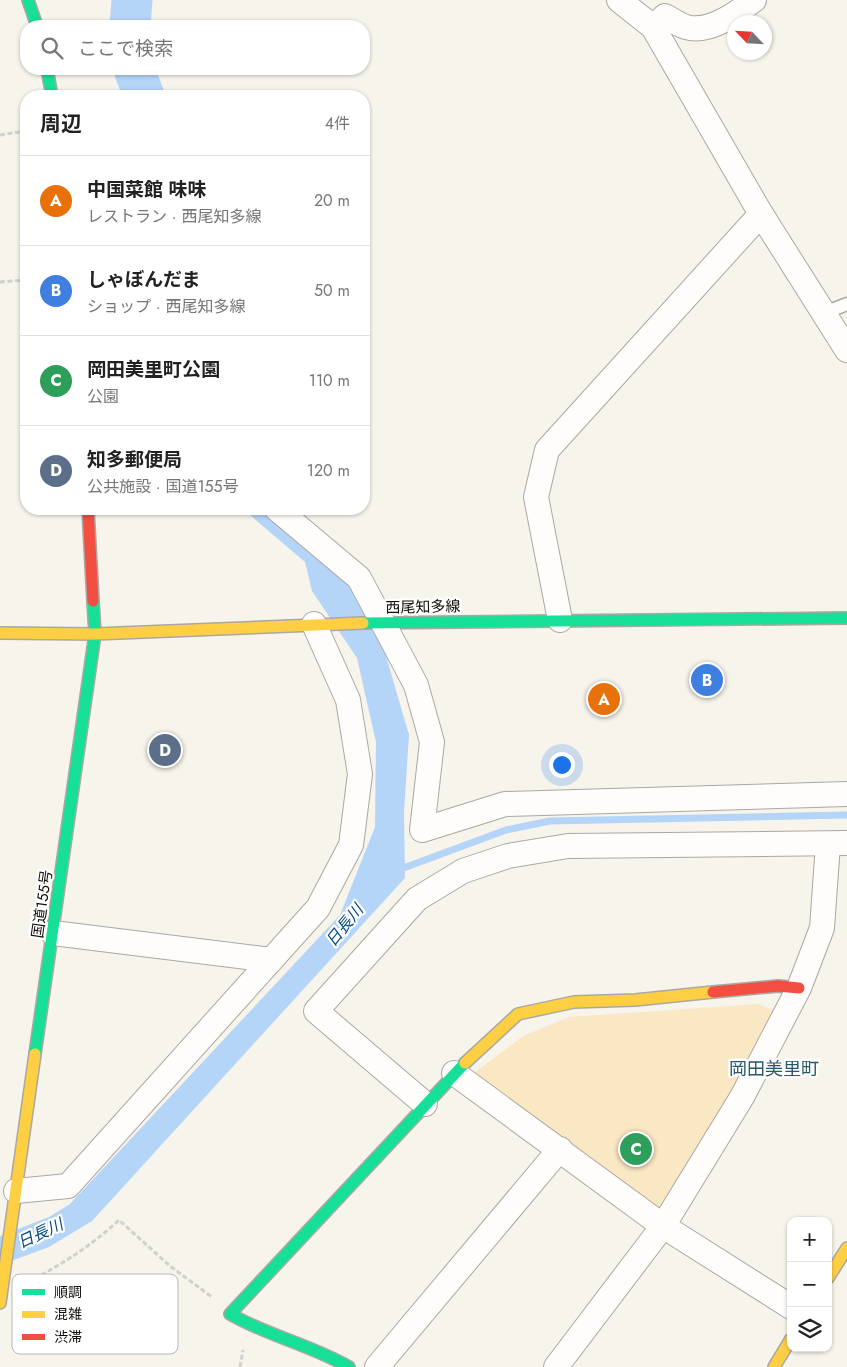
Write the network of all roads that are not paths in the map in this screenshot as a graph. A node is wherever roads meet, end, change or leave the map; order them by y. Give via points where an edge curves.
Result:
1 (28, 0) edge
2 (619, 0) edge
3 (754, 0) edge
4 (35, 20) edge
5 (653, 27) junction
6 (48, 75) edge
7 (51, 90) edge
8 (761, 214) junction
9 (847, 304) edge
10 (824, 313) junction
11 (847, 350) edge
12 (88, 515) edge
13 (284, 515) edge
14 (847, 618) edge
15 (560, 620) junction
16 (383, 622) junction
17 (315, 624) junction
18 (0, 633) edge
19 (95, 634) junction
20 (847, 794) edge
21 (837, 843) edge
22 (53, 933) junction
23 (271, 960) junction
24 (799, 988) junction
25 (454, 1073) junction
26 (425, 1104) junction
27 (560, 1149) junction
28 (16, 1192) junction
29 (663, 1226) junction
30 (847, 1248) edge
31 (832, 1272) edge
32 (0, 1303) edge
33 (787, 1304) edge
34 (787, 1346) edge
35 (349, 1367) edge
36 (377, 1367) edge
37 (556, 1367) edge
38 (774, 1367) edge

1 - 4 main road
2 - 5 street
3 - 5 street via 731,18 703,27 687,28 665,16
5 - 8 street
6 - 7 main road
8 - 10 street
8 - 15 street via 547,450 536,497
9 - 10 lane
10 - 11 street
12 - 19 main road, 国道155号
13 - 16 street via 359,578
14 - 15 main road, 西尾知多線
15 - 16 main road, 西尾知多線
16 - 17 main road, 西尾知多線
16 - 20 street via 416,685 432,742 422,830 505,804
17 - 19 main road, 西尾知多線
17 - 23 street via 348,700 360,774 351,845 318,908
18 - 19 main road, 西尾知多線
19 - 22 main road, 国道155号
21 - 24 street via 822,928
21 - 26 street via 568,846 508,856 463,871 417,899 316,1011
22 - 23 street
22 - 28 main road, 国道155号
23 - 28 street via 68,1186
24 - 25 main road via 778,986 636,1000 574,1002 518,1014
24 - 29 street via 742,1097
25 - 26 main road
25 - 27 street
26 - 35 main road via 230,1314 251,1326 327,1354
27 - 29 street
27 - 36 street
28 - 32 main road, 国道155号
29 - 33 street
29 - 37 street
30 - 31 main road
34 - 38 main road

